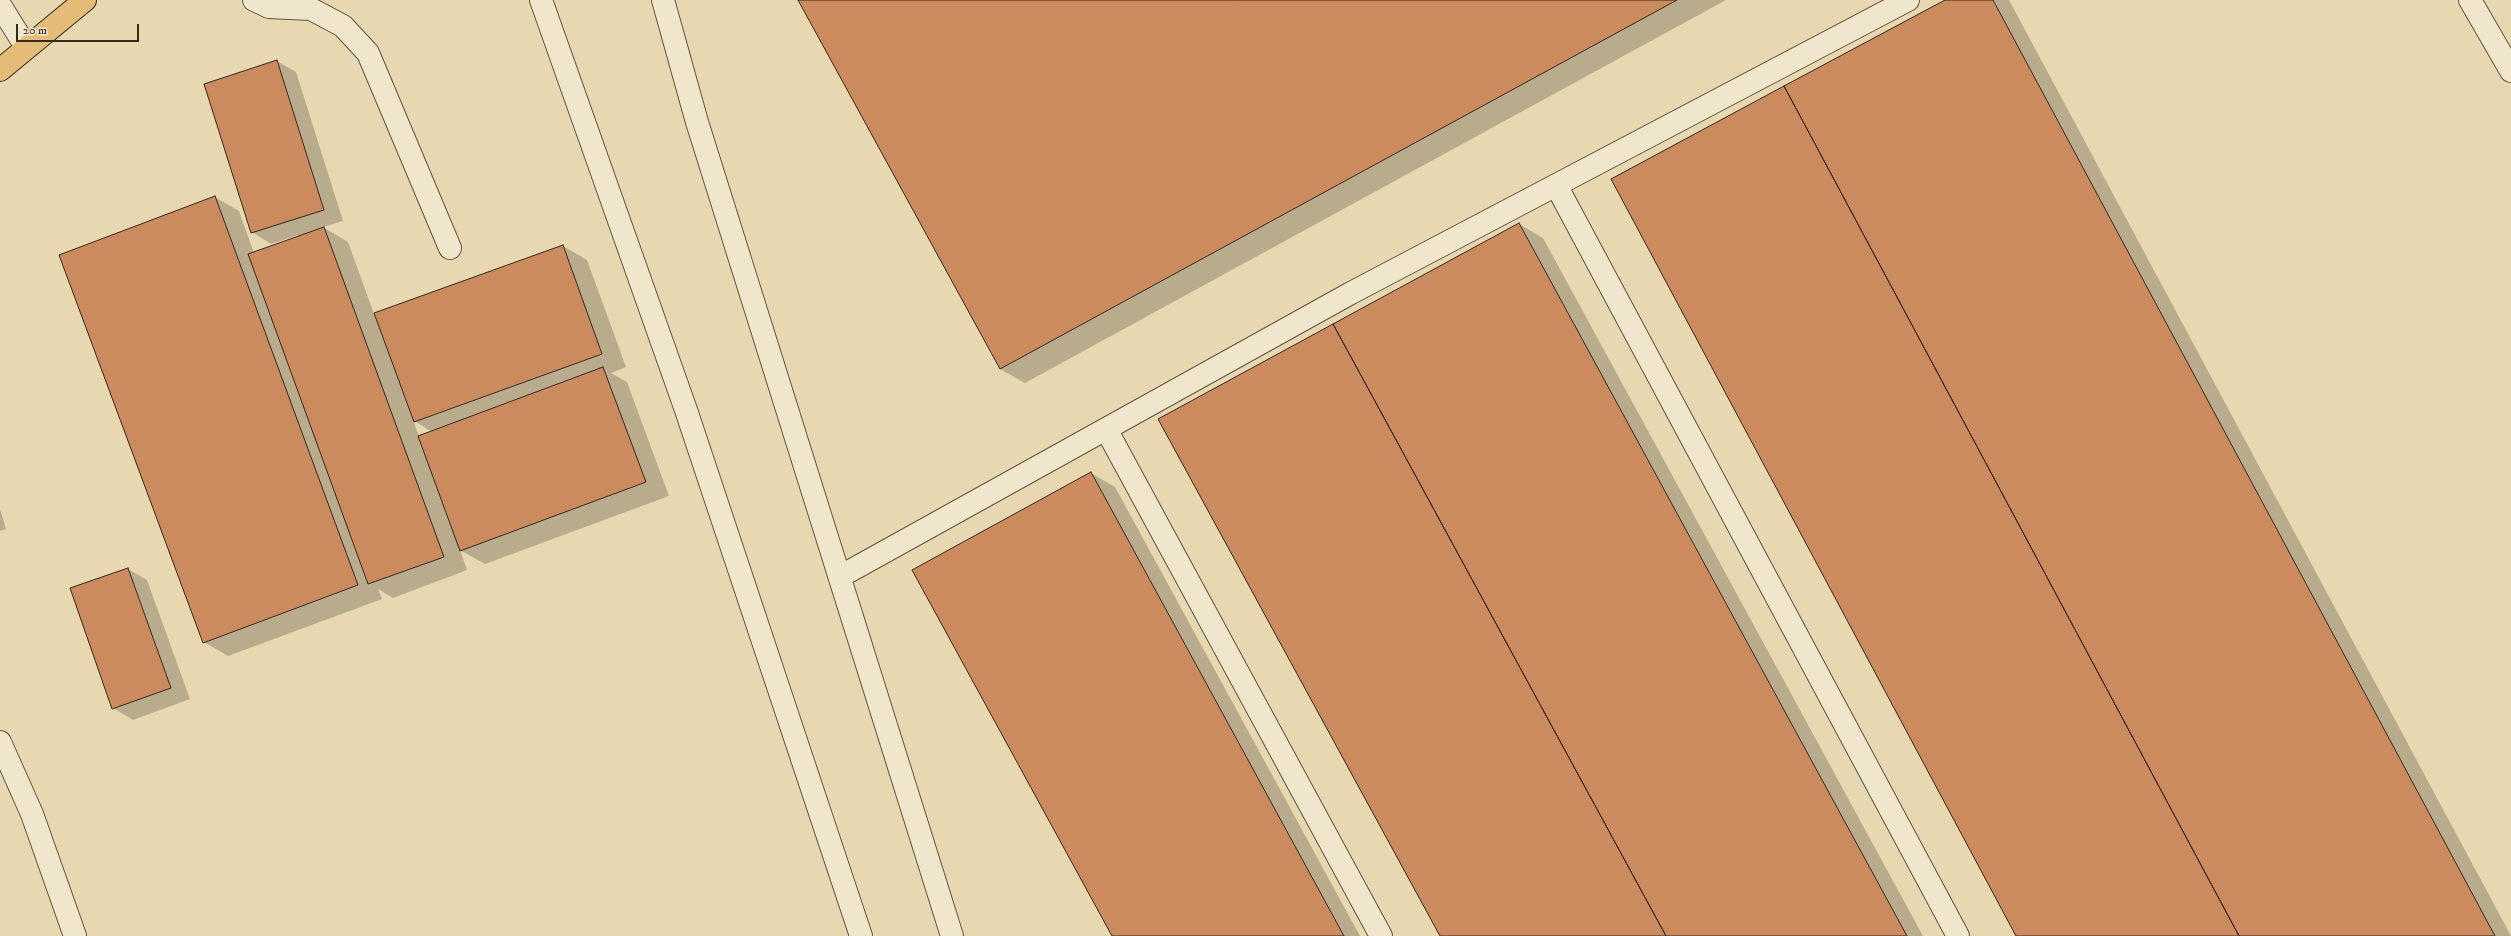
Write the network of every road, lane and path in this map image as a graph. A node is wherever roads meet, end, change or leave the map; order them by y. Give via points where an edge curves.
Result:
1 (85, 0) edge
2 (254, 0) edge
3 (541, 0) edge
4 (663, 0) edge
5 (1908, 0) edge
6 (2470, 0) edge
7 (0, 5) edge
8 (26, 47) junction
9 (0, 70) edge
10 (2511, 71) edge
11 (1556, 185) junction
12 (450, 248) dead end
13 (1106, 429) junction
14 (841, 576) junction
15 (0, 742) edge
16 (75, 936) edge
17 (861, 936) edge
18 (952, 936) edge
19 (1381, 936) edge
20 (1958, 936) edge

1 - 8 main road
2 - 12 street via 268,7 311,9 342,26 368,53
3 - 17 street via 686,410
4 - 14 street via 698,122
5 - 11 street
6 - 10 street
7 - 8 street
8 - 9 main road
11 - 13 street via 1351,293
11 - 20 street
13 - 14 street
13 - 19 street
14 - 18 street
15 - 16 street via 32,814

